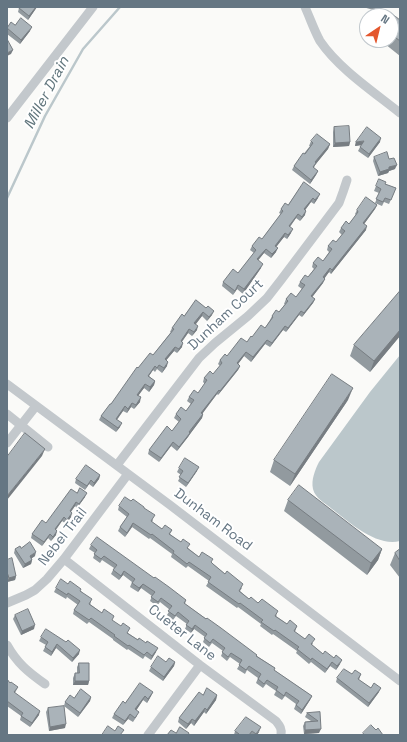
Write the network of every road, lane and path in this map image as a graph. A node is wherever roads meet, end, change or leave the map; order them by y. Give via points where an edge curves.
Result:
1 (93, 7) edge
2 (305, 7) edge
3 (400, 113) edge
4 (7, 118) edge
5 (347, 180) dead end
6 (7, 384) edge
7 (36, 406) junction
8 (7, 414) edge
9 (21, 425) junction
10 (7, 443) edge
11 (48, 447) dead end
12 (116, 465) junction
13 (128, 474) junction
14 (64, 559) junction
15 (7, 602) edge
16 (7, 645) edge
17 (200, 665) junction
18 (400, 681) edge
19 (44, 684) dead end
20 (281, 732) edge
21 (148, 735) edge

1 - 4 street
2 - 3 street via 320,40 336,60
5 - 12 street, Dunham Court via 338,203 274,290 199,358
6 - 7 street, Dunham Road
7 - 9 street
7 - 12 street, Dunham Road
8 - 9 street
9 - 10 street
9 - 11 street
12 - 13 street, Dunham Road
13 - 14 street, Nebel Trail
13 - 18 street, Dunham Road
14 - 15 street, Nebel Trail via 42,584 26,595
14 - 17 street, Cueter Lane
16 - 19 street via 23,667
17 - 20 street, Cueter Lane via 276,721
17 - 21 street

